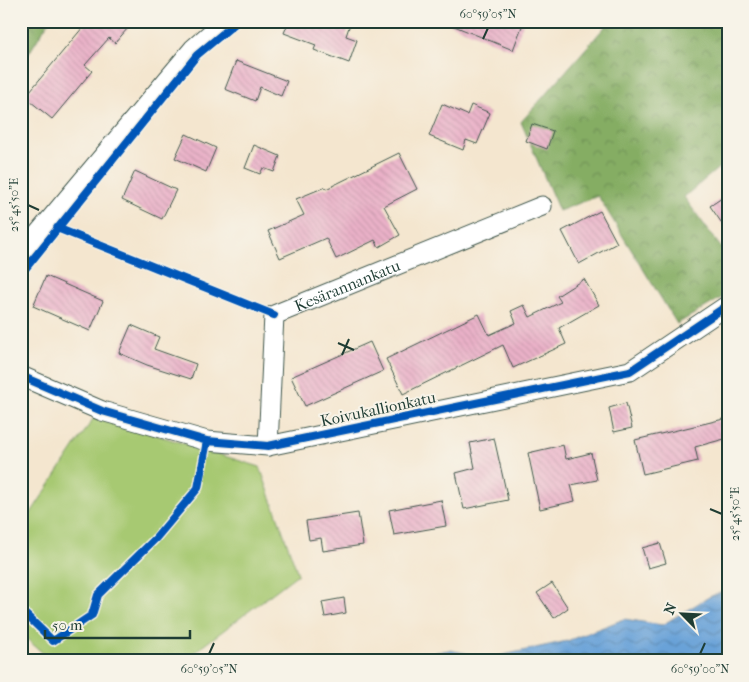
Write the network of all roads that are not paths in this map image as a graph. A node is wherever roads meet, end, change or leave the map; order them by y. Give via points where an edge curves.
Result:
1 (224, 21) edge
2 (542, 206) dead end
3 (21, 254) edge
4 (728, 305) edge
5 (21, 376) edge
6 (268, 446) junction

1 - 3 street via 193,49
2 - 6 street, Kesärannankatu via 274,314
4 - 6 street, Koivukallionkatu via 630,371
5 - 6 street, Koivukallionkatu via 102,411 206,440

